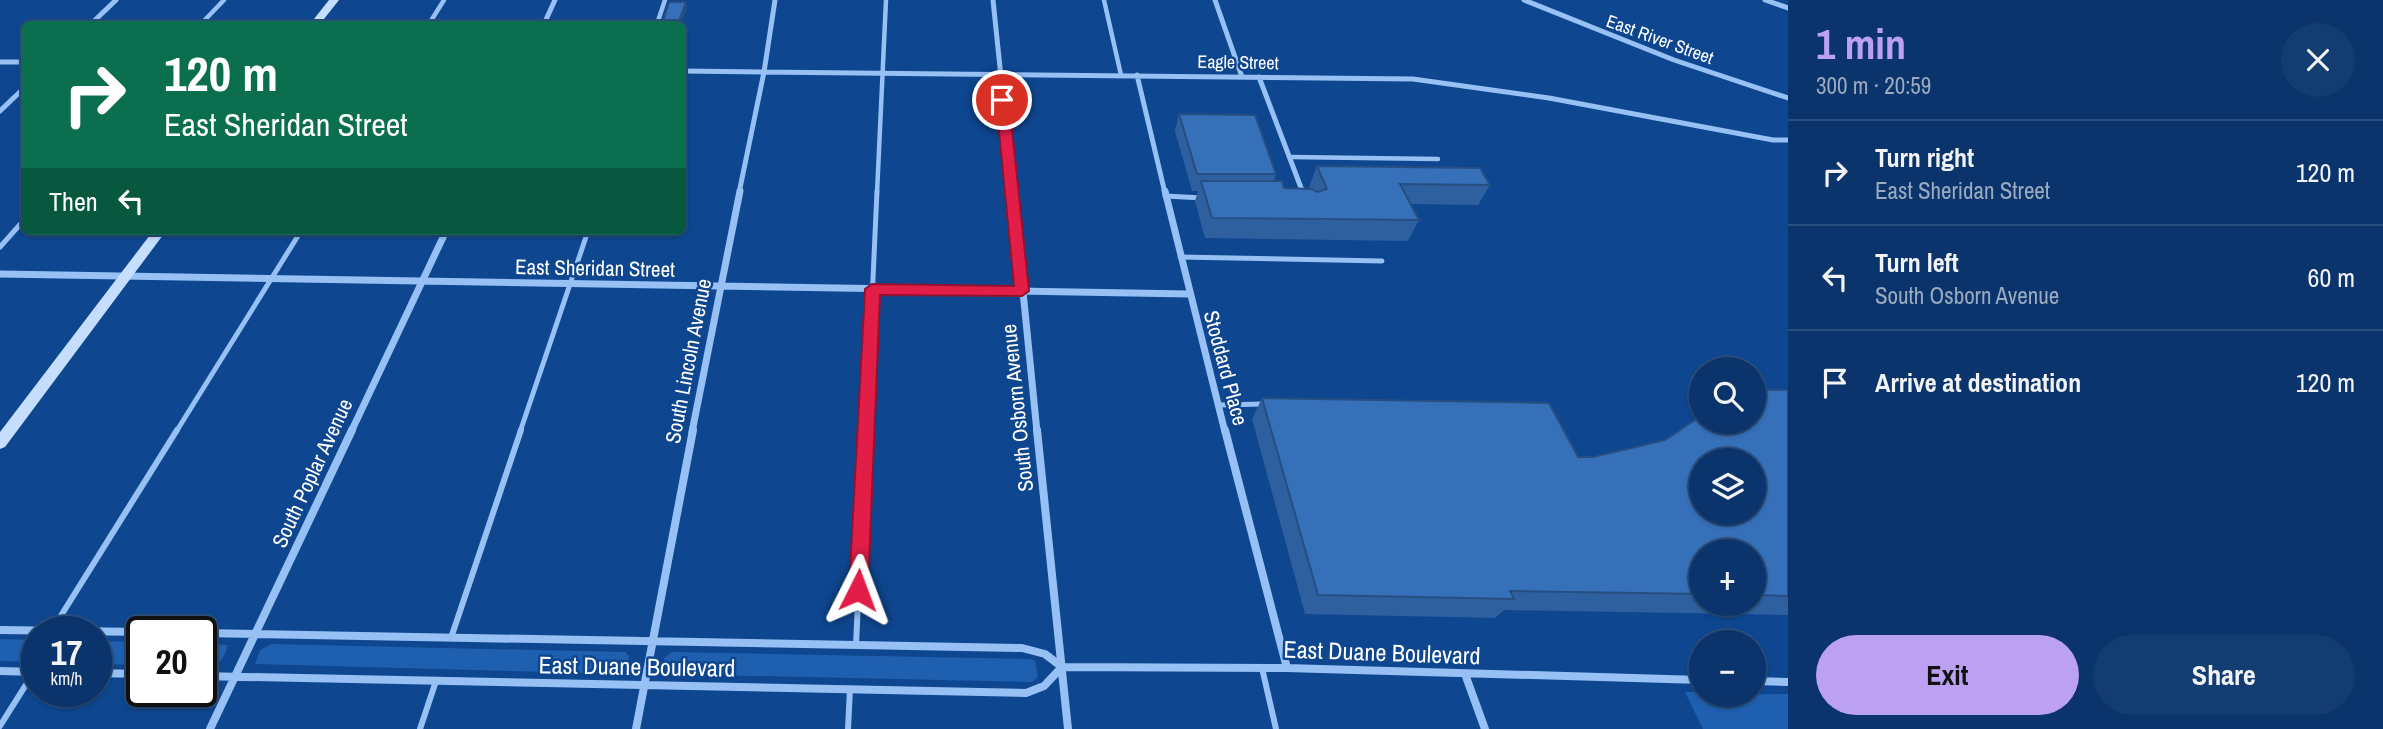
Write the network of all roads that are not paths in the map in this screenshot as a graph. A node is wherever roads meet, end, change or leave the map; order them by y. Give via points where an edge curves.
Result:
1 (117, 0) edge
2 (224, 0) edge
3 (334, 0) edge
4 (444, 0) edge
5 (555, 0) edge
6 (665, 0) edge
7 (775, 0) edge
8 (886, 0) edge
9 (993, 0) edge
10 (1104, 0) edge
11 (1215, 0) edge
12 (1524, 0) edge
13 (1765, 0) edge
14 (1788, 8) edge
15 (94, 21) edge
16 (204, 21) edge
17 (317, 21) edge
18 (431, 21) edge
19 (545, 21) edge
20 (658, 21) edge
21 (0, 62) edge
22 (21, 62) edge
23 (686, 71) edge
24 (764, 72) junction
25 (883, 73) junction
26 (1000, 73) junction
27 (1121, 75) junction
28 (1136, 75) junction
29 (1241, 77) junction
30 (1259, 77) junction
31 (21, 91) edge
32 (1788, 98) edge
33 (0, 111) edge
34 (1788, 140) edge
35 (1290, 157) junction
36 (1438, 159) dead end
37 (1165, 196) junction
38 (1291, 196) edge
39 (1305, 196) junction
40 (1212, 198) edge
41 (1309, 206) edge
42 (21, 223) edge
43 (157, 235) edge
44 (298, 235) edge
45 (444, 235) edge
46 (587, 235) edge
47 (0, 247) edge
48 (1180, 257) junction
49 (1382, 261) dead end
50 (0, 274) edge
51 (128, 275) junction
52 (271, 279) junction
53 (421, 283) junction
54 (570, 285) junction
55 (720, 288) junction
56 (872, 289) junction
57 (1022, 291) junction
58 (1189, 294) junction
59 (1272, 404) edge
60 (1218, 405) junction
61 (0, 443) edge
62 (61, 616) edge
63 (0, 630) edge
64 (21, 630) edge
65 (217, 633) edge
66 (255, 634) junction
67 (451, 638) junction
68 (653, 641) junction
69 (856, 645) junction
70 (1062, 667) junction
71 (1262, 668) junction
72 (1287, 668) junction
73 (0, 671) edge
74 (21, 672) edge
75 (1465, 674) junction
76 (217, 676) edge
77 (235, 676) junction
78 (1689, 680) edge
79 (436, 681) junction
80 (1766, 681) edge
81 (1788, 682) edge
82 (645, 685) junction
83 (850, 689) junction
84 (21, 694) edge
85 (0, 726) edge
86 (210, 729) edge
87 (420, 729) edge
88 (636, 729) edge
89 (848, 729) edge
90 (1068, 729) edge
91 (1276, 729) edge
92 (1485, 729) edge

1 - 15 street
2 - 16 lane
3 - 17 street
4 - 18 lane
5 - 19 street
6 - 20 lane
7 - 24 street, South Lincoln Avenue
8 - 25 lane
9 - 26 street, South Osborn Avenue
10 - 27 lane
11 - 29 street
12 - 32 street, East River Street via 1674,60
13 - 14 street
21 - 22 street
23 - 24 street, Eagle Street
24 - 25 street, Eagle Street
24 - 55 street, South Lincoln Avenue
25 - 26 street, Eagle Street
25 - 56 lane
26 - 27 street, Eagle Street
26 - 57 street, South Osborn Avenue
27 - 28 street, Eagle Street
28 - 29 street, Eagle Street
28 - 37 street, Stoddard Place
29 - 30 street, Eagle Street
30 - 34 street, Eagle Street via 1413,79 1489,87
30 - 35 street
31 - 33 street
35 - 36 lane
35 - 39 street
37 - 40 lane
37 - 48 street, Stoddard Place
38 - 39 lane
39 - 41 street
42 - 47 lane
43 - 51 street
44 - 52 lane
45 - 53 street, South Poplar Avenue
46 - 54 lane
48 - 49 lane
48 - 58 street, Stoddard Place
50 - 51 street, East Sheridan Street
51 - 52 street, East Sheridan Street
51 - 61 street
52 - 53 street, East Sheridan Street
52 - 62 lane
53 - 54 street, East Sheridan Street
53 - 66 street, South Poplar Avenue
54 - 55 street, East Sheridan Street
54 - 67 lane
55 - 56 street, East Sheridan Street
55 - 68 street, South Lincoln Avenue
56 - 57 street, East Sheridan Street
56 - 69 lane
57 - 58 street, East Sheridan Street
57 - 70 street, South Osborn Avenue
58 - 60 street, Stoddard Place
59 - 60 lane
60 - 72 street, Stoddard Place
63 - 64 street
65 - 66 street, East Duane Boulevard
66 - 67 street, East Duane Boulevard
66 - 77 street, South Poplar Avenue
67 - 68 street, East Duane Boulevard
68 - 69 street, East Duane Boulevard
68 - 82 street, South Lincoln Avenue
69 - 70 street, East Duane Boulevard via 1023,648 1045,654
70 - 71 street, East Duane Boulevard
70 - 83 street, East Duane Boulevard via 1044,686 1026,693
70 - 90 street, South Osborn Avenue
71 - 72 street, East Duane Boulevard
71 - 91 lane
72 - 75 street, East Duane Boulevard
73 - 74 street
75 - 78 street, East Duane Boulevard
75 - 92 street
76 - 77 street, East Duane Boulevard
77 - 79 street, East Duane Boulevard
77 - 86 street, South Poplar Avenue
79 - 82 street, East Duane Boulevard
79 - 87 lane
80 - 81 street
82 - 83 street, East Duane Boulevard
82 - 88 street, South Lincoln Avenue
83 - 89 lane
84 - 85 lane

